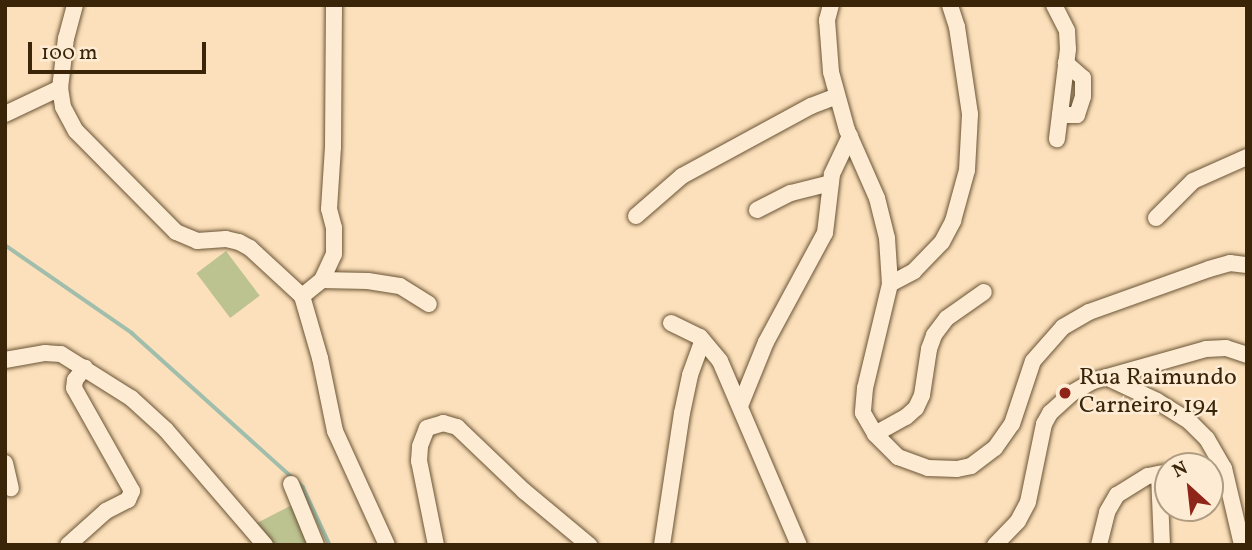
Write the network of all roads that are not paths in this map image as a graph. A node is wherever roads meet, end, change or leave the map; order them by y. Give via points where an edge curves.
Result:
1 (75, 5) edge
2 (334, 5) edge
3 (831, 5) edge
4 (950, 5) edge
5 (1054, 5) edge
6 (60, 88) junction
7 (837, 96) junction
8 (5, 114) edge
9 (850, 136) junction
10 (1057, 139) dead end
11 (1246, 160) edge
12 (831, 183) junction
13 (757, 210) dead end
14 (636, 216) dead end
15 (1156, 218) dead end
16 (1247, 265) edge
17 (322, 280) junction
18 (890, 284) junction
19 (984, 292) dead end
20 (302, 296) junction
21 (429, 304) dead end
22 (671, 323) dead end
23 (703, 340) junction
24 (1247, 355) edge
25 (5, 360) edge
26 (85, 367) junction
27 (1106, 377) junction
28 (740, 405) junction
29 (873, 430) junction
30 (1211, 452) edge
31 (5, 463) edge
32 (1154, 476) edge
33 (291, 484) dead end
34 (11, 488) dead end
35 (1224, 490) edge
36 (1162, 522) edge
37 (68, 545) edge
38 (265, 545) edge
39 (316, 545) edge
40 (387, 545) edge
41 (436, 545) edge
42 (589, 545) edge
43 (662, 545) edge
44 (799, 545) edge
45 (995, 545) edge
46 (1099, 545) edge
47 (1161, 545) edge
48 (1242, 545) edge

1 - 6 street
2 - 17 street via 328,209 334,254
3 - 7 street via 828,41
4 - 18 street via 970,114 967,170 953,221 942,242 915,271
5 - 10 street via 1067,31
6 - 8 street
6 - 20 street via 63,107 76,131 176,232 197,241 239,242
7 - 9 street
7 - 14 street via 682,176
9 - 12 street via 835,162
9 - 18 street via 885,226
11 - 15 street via 1184,187
12 - 13 street via 791,193
12 - 28 street via 820,245 766,342
16 - 29 street via 1230,263 1209,269 1090,312 1063,327 1033,361 1012,424 995,448 971,466 912,465
17 - 20 street
17 - 21 street via 401,286
18 - 29 street via 863,398 863,413
19 - 29 street via 947,318 934,335 916,408
20 - 40 street via 332,418
22 - 23 street
23 - 28 street via 720,361
23 - 43 street via 682,413
24 - 27 street via 1226,348 1206,349
25 - 26 street via 53,353
26 - 37 street via 74,388 132,491 128,500 106,511
26 - 38 street via 146,410
27 - 30 street via 1189,421 1207,439
27 - 45 street via 1072,393 1051,413 1039,438 1028,502 1018,521
28 - 44 street
31 - 34 street
32 - 46 street via 1117,495 1107,512
33 - 39 street
35 - 48 street
36 - 47 street
41 - 42 street via 419,461 427,428 443,423 457,427

